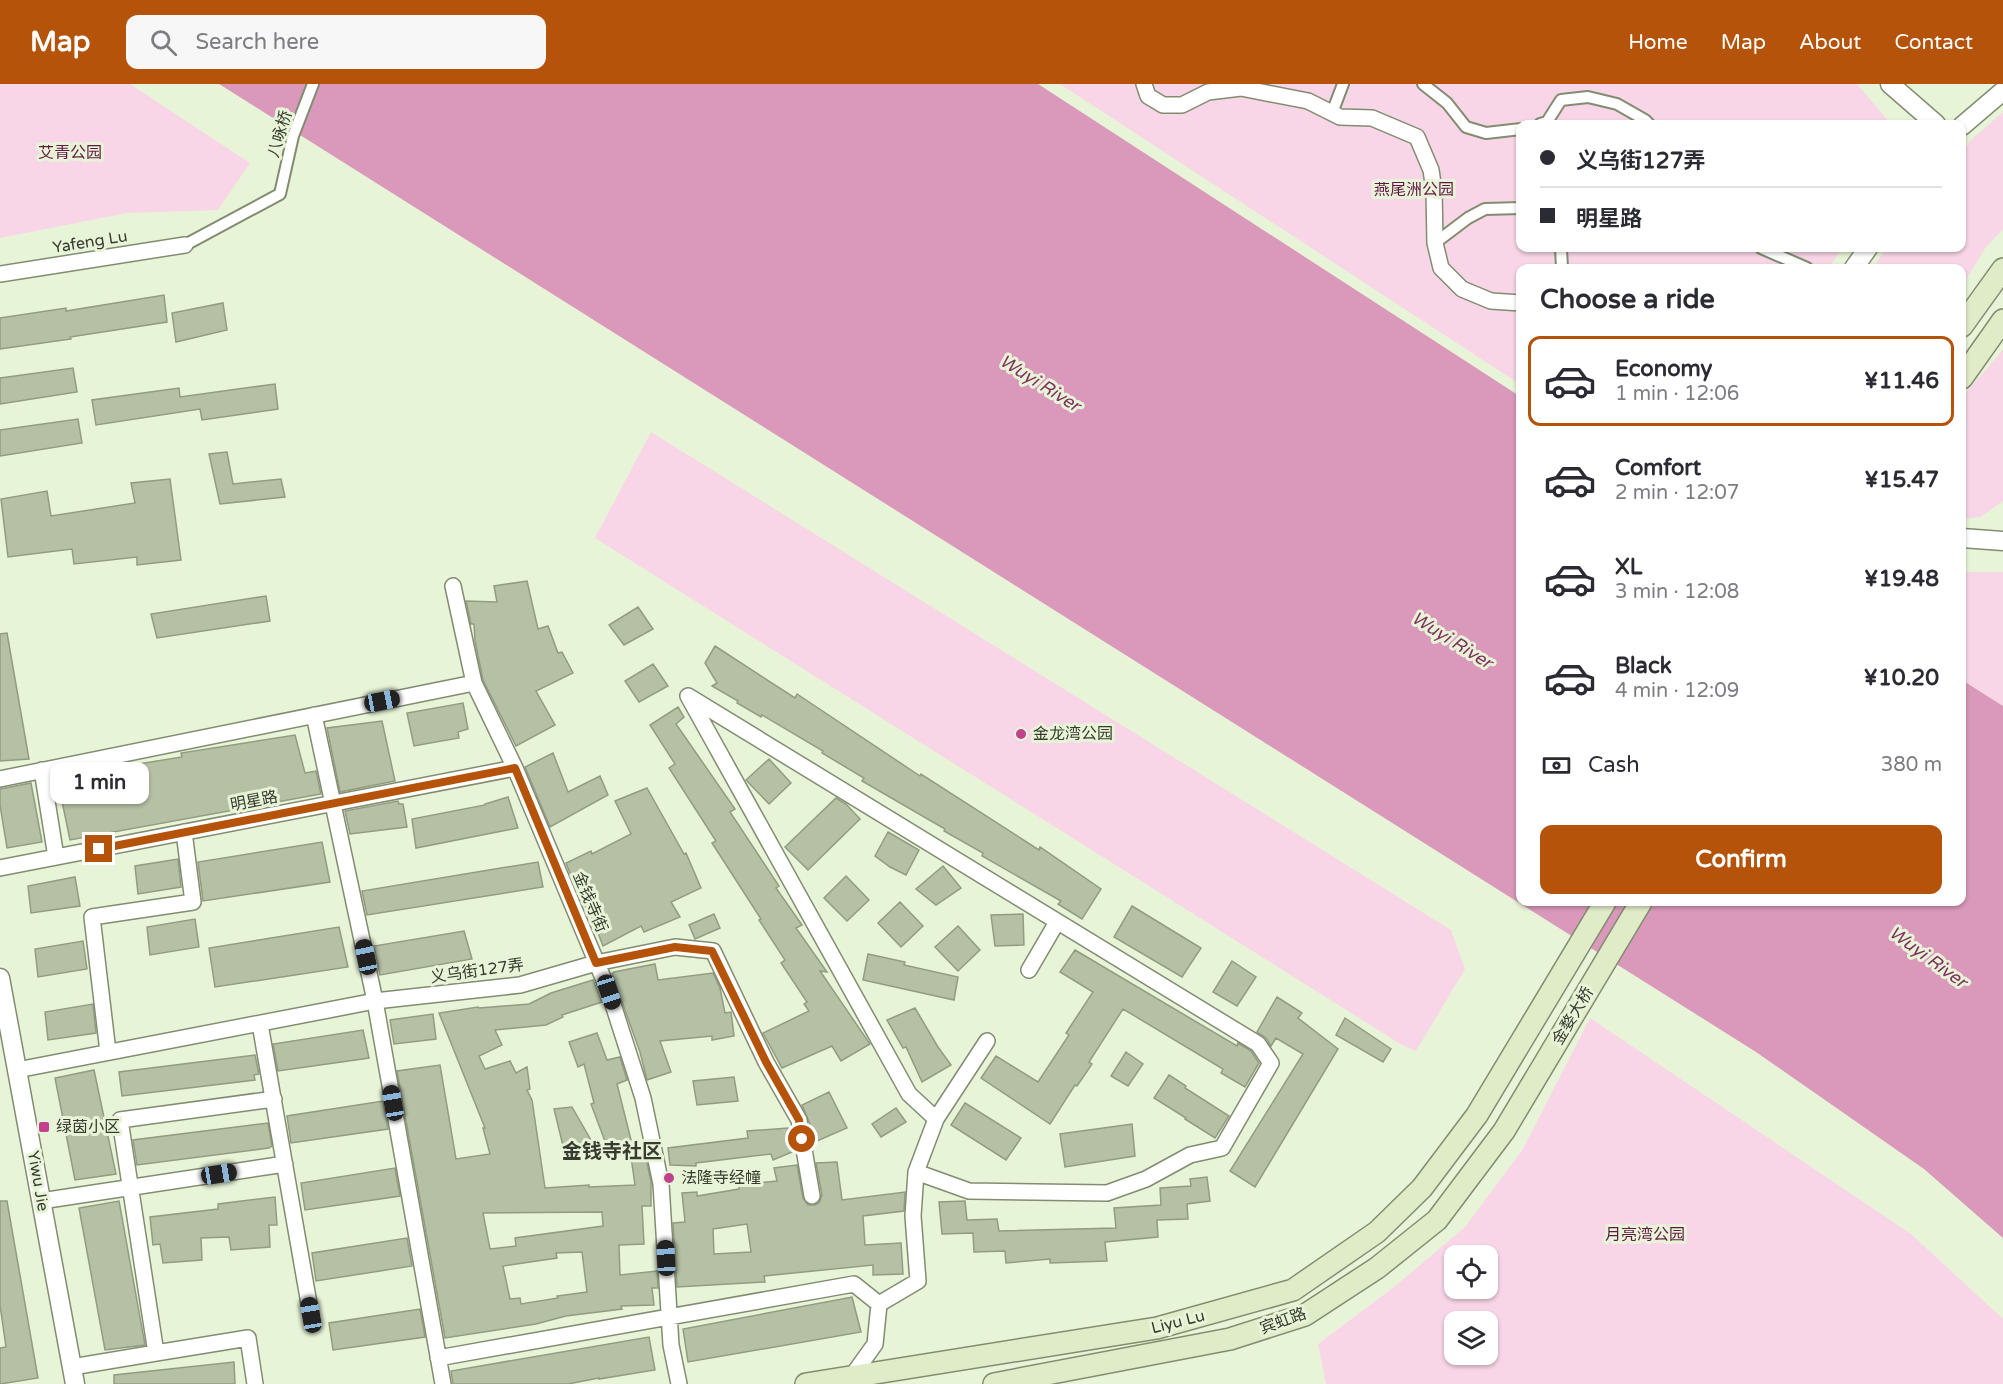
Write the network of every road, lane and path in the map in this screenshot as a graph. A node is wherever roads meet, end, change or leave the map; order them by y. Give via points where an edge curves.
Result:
1 (313, 84) edge
2 (1144, 84) edge
3 (1343, 84) edge
4 (1423, 84) edge
5 (1890, 84) edge
6 (1241, 86) edge
7 (2003, 91) edge
8 (1332, 113) junction
9 (1547, 120) edge
10 (1646, 120) edge
11 (1931, 120) edge
12 (1966, 123) edge
13 (1516, 130) edge
14 (1516, 208) edge
15 (1435, 243) junction
16 (185, 245) joint
17 (1770, 252) edge
18 (1798, 264) edge
19 (2003, 269) edge
20 (0, 274) edge
21 (1516, 303) edge
22 (1966, 320) edge
23 (2003, 320) edge
24 (1966, 372) edge
25 (1966, 537) edge
26 (2003, 541) edge
27 (453, 586) dead end
28 (474, 683) junction
29 (314, 715) junction
30 (515, 768) junction
31 (42, 771) junction
32 (0, 779) edge
33 (334, 803) junction
34 (184, 832) junction
35 (56, 857) junction
36 (0, 868) edge
37 (1603, 906) edge
38 (1639, 906) edge
39 (1058, 922) junction
40 (596, 963) junction
41 (1029, 970) dead end
42 (0, 978) edge
43 (375, 1001) junction
44 (260, 1024) junction
45 (987, 1041) dead end
46 (108, 1053) junction
47 (17, 1070) junction
48 (274, 1099) junction
49 (1478, 1115) joint
50 (936, 1119) junction
51 (1504, 1131) joint
52 (285, 1164) junction
53 (916, 1172) junction
54 (130, 1188) junction
55 (812, 1196) dead end
56 (41, 1201) junction
57 (879, 1304) junction
58 (311, 1315) dead end
59 (670, 1318) junction
60 (156, 1353) junction
61 (438, 1358) junction
62 (73, 1375) edge
63 (853, 1380) edge
64 (255, 1384) edge
65 (443, 1384) edge
66 (679, 1384) edge
67 (806, 1384) edge
68 (994, 1384) edge

1 - 16 street, 八咏桥 via 292,136 280,194
2 - 6 street via 1148,96 1163,105 1182,105 1208,92
3 - 8 street
4 - 13 street via 1447,103 1466,127 1485,133
5 - 11 street
6 - 8 street via 1308,101
7 - 12 street
8 - 15 street via 1372,118 1417,137 1431,170
9 - 10 street via 1561,100 1588,97 1617,104
14 - 15 street via 1485,209
15 - 21 street via 1441,268 1462,289 1491,301
16 - 20 street, Yafeng Lu
17 - 18 street
19 - 22 main road
23 - 24 main road
25 - 26 street
27 - 28 street, 金钱寺街
28 - 29 street
28 - 30 street, 金钱寺街
29 - 31 street
29 - 33 street
30 - 33 street, 明星路
30 - 40 street, 金钱寺街
31 - 32 street
31 - 35 street
33 - 34 street, 明星路
33 - 43 street
34 - 35 street, 明星路
34 - 46 street via 193,902 92,917
35 - 36 street, 明星路
37 - 49 main road, 金婺大桥
38 - 51 main road, 金婺大桥
39 - 41 street
39 - 50 street via 688,696 909,1094
39 - 53 street via 1258,1044 1271,1063 1222,1148 1190,1155 1146,1179 1107,1192 969,1191
40 - 43 street, 义乌街127弄 via 520,985
40 - 55 street, 义乌街127弄 via 675,947 712,951 799,1120
40 - 59 street, 金钱寺街 via 643,1098 661,1184
42 - 47 street, Yiwu Jie
43 - 44 street, 义乌街127弄
43 - 61 street
44 - 46 street, 义乌街127弄
44 - 48 street
45 - 50 street
46 - 47 street, 义乌街127弄
47 - 56 street, Yiwu Jie
48 - 52 street
48 - 54 street via 120,1120
49 - 63 main road, Liyu Lu via 1422,1188 1377,1232 1293,1290 1157,1328
50 - 53 street
51 - 68 main road, 宾虹路 via 1437,1220 1377,1268 1305,1315 1230,1340
52 - 54 street
52 - 58 street
53 - 57 street via 913,1216 918,1281
54 - 56 street
54 - 60 street
56 - 62 street, Yiwu Jie
57 - 59 street via 854,1284
57 - 63 street via 875,1344
59 - 61 street
59 - 66 street, 金钱寺街
60 - 62 street
60 - 64 street via 248,1338
61 - 65 street
63 - 67 main road, Liyu Lu

